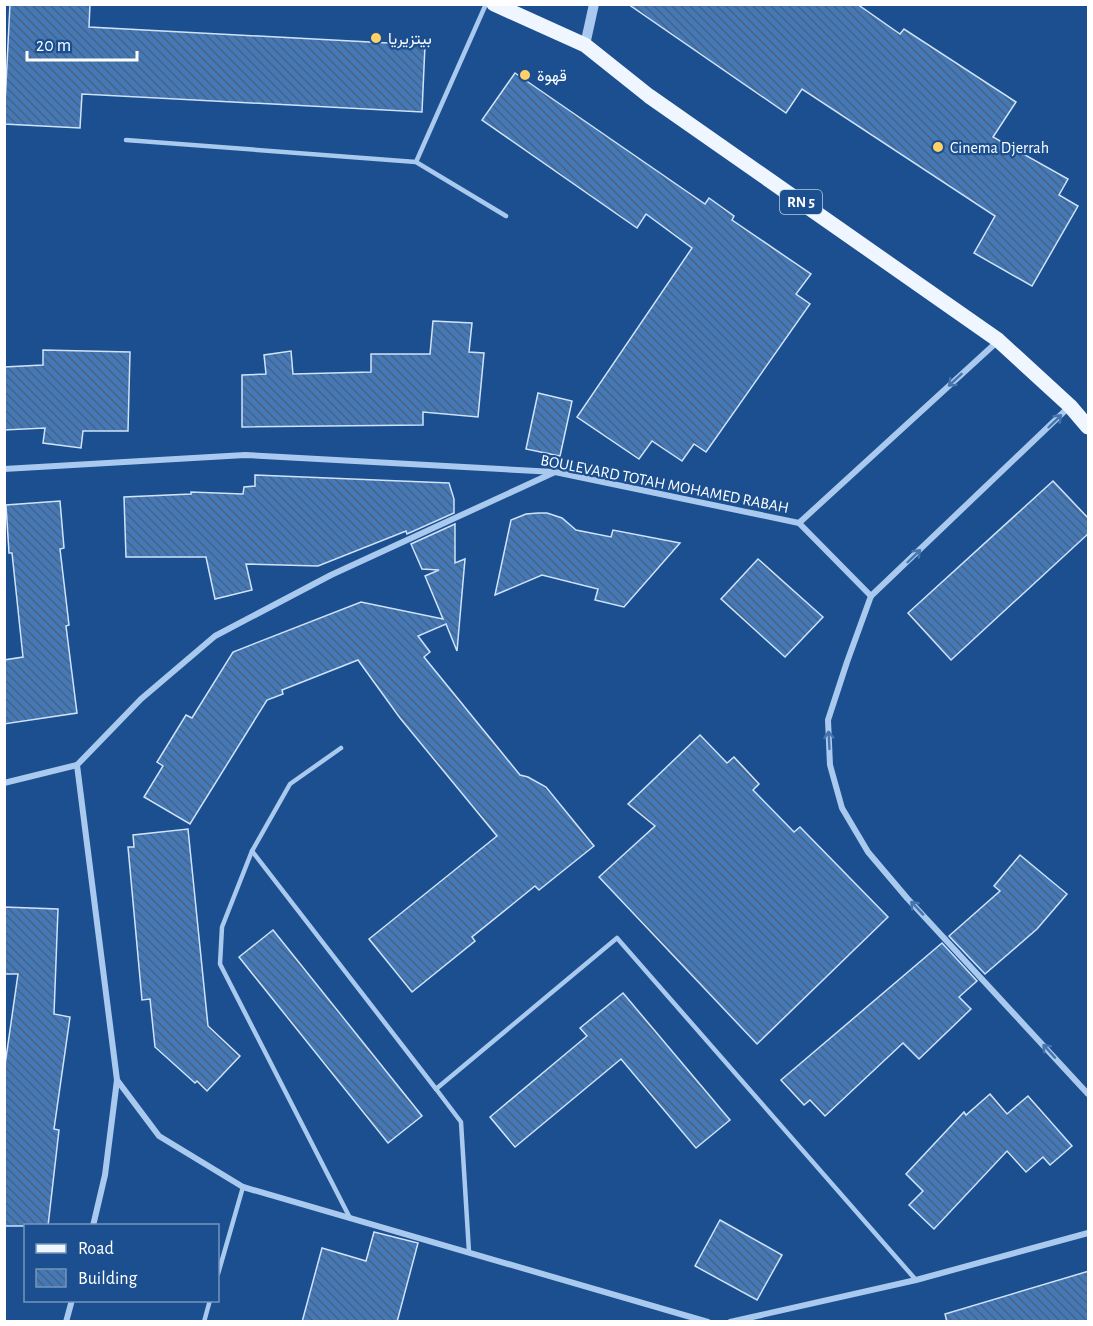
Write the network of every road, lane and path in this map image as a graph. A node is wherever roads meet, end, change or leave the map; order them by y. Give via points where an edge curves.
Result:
1 (486, 4) edge
2 (494, 4) edge
3 (594, 4) edge
4 (585, 45) junction
5 (126, 140) dead end
6 (416, 162) junction
7 (506, 216) dead end
8 (998, 340) junction
9 (1070, 406) junction
10 (1089, 427) edge
11 (4, 469) edge
12 (555, 472) junction
13 (799, 523) junction
14 (871, 596) junction
15 (340, 748) dead end
16 (77, 765) junction
17 (4, 783) edge
18 (252, 851) junction
19 (117, 1080) junction
20 (436, 1089) junction
21 (1089, 1094) edge
22 (243, 1187) junction
23 (350, 1218) junction
24 (93, 1224) edge
25 (1089, 1233) edge
26 (469, 1252) junction
27 (219, 1271) edge
28 (916, 1280) junction
29 (71, 1302) edge
30 (209, 1302) edge
31 (66, 1322) edge
32 (204, 1322) edge
33 (708, 1322) edge
34 (730, 1322) edge

1 - 6 lane
2 - 4 main road, RN 5
3 - 4 street
4 - 8 main road, RN 5 via 648,96
5 - 6 lane
6 - 7 lane
8 - 9 main road, RN 5
8 -> 13 street
9 - 10 main road, RN 5
14 -> 9 street
11 - 12 street, BOULEVARD TOTAH MOHAMED RABAH via 245,455
12 - 13 street, BOULEVARD TOTAH MOHAMED RABAH
12 - 16 street via 331,575 215,636 141,699
13 - 14 street, BOULEVARD TOTAH MOHAMED RABAH
21 -> 14 street via 907,898 868,852 842,808 830,765 828,720
15 - 18 lane via 290,784
16 - 17 street
16 - 19 street
18 - 20 lane
18 - 23 lane via 222,927 220,964
19 - 22 street via 159,1136
19 - 24 street via 105,1175
20 - 26 lane via 461,1122
20 - 28 lane via 617,938
22 - 23 street
22 - 27 lane
23 - 26 street
25 - 28 street
26 - 33 street
28 - 34 street
29 - 31 street
30 - 32 lane

